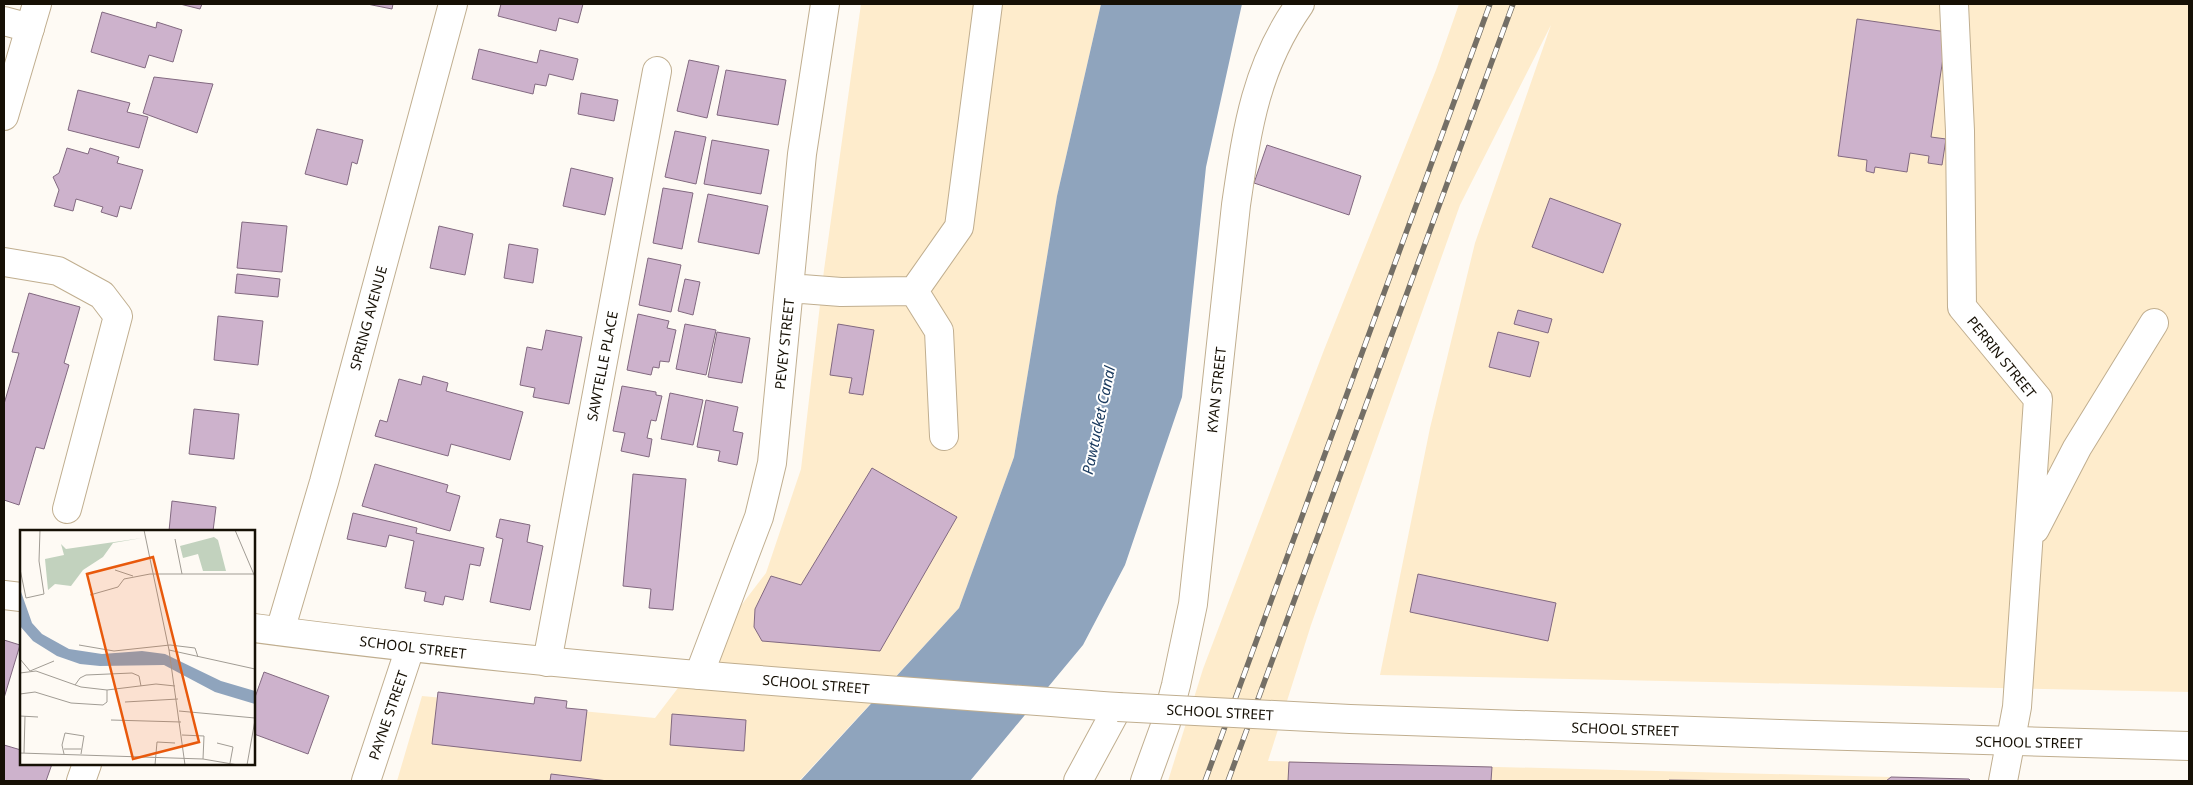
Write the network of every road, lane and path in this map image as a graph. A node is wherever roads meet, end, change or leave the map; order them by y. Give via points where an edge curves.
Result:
1 (453, 4) edge
2 (825, 4) edge
3 (988, 4) edge
4 (1300, 4) edge
5 (1954, 4) edge
6 (33, 16) edge
7 (4, 21) edge
8 (657, 71) dead end
9 (4, 116) edge
10 (4, 262) edge
11 (789, 288) junction
12 (914, 291) junction
13 (2154, 323) dead end
14 (944, 436) dead end
15 (67, 508) dead end
16 (2030, 537) junction
17 (4, 595) edge
18 (20, 597) edge
19 (255, 628) edge
20 (280, 631) junction
21 (410, 648) junction
22 (547, 662) junction
23 (699, 675) junction
24 (1118, 707) junction
25 (2011, 742) junction
26 (2189, 746) edge
27 (87, 765) edge
28 (81, 781) edge
29 (366, 781) edge
30 (1078, 781) edge
31 (1145, 781) edge
32 (2003, 781) edge

1 - 20 street, SPRING AVENUE via 324,482
2 - 11 street, PEVEY STREET via 802,154
3 - 12 street via 959,227
4 - 31 street, KYAN STREET via 1283,28 1269,57 1258,87 1245,143 1193,604 1176,685
5 - 16 street, PERRIN STREET via 1960,131 1962,307 2038,399
6 - 7 street
6 - 9 street
8 - 22 street, SAWTELLE PLACE
10 - 15 street via 58,270 102,296 118,316
11 - 12 street via 841,292
11 - 23 street, PEVEY STREET via 772,463 759,516
12 - 14 street via 939,331
13 - 16 street via 2077,448
16 - 25 street, PERRIN STREET via 2018,699
17 - 18 street
19 - 20 street, SCHOOL STREET
20 - 21 street, SCHOOL STREET
21 - 22 street, SCHOOL STREET
21 - 29 street, PAYNE STREET
22 - 23 street, SCHOOL STREET
23 - 24 street, SCHOOL STREET
24 - 25 street, SCHOOL STREET, bridge
24 - 30 street
25 - 26 street, SCHOOL STREET
25 - 32 street, PERRIN STREET
27 - 28 street

